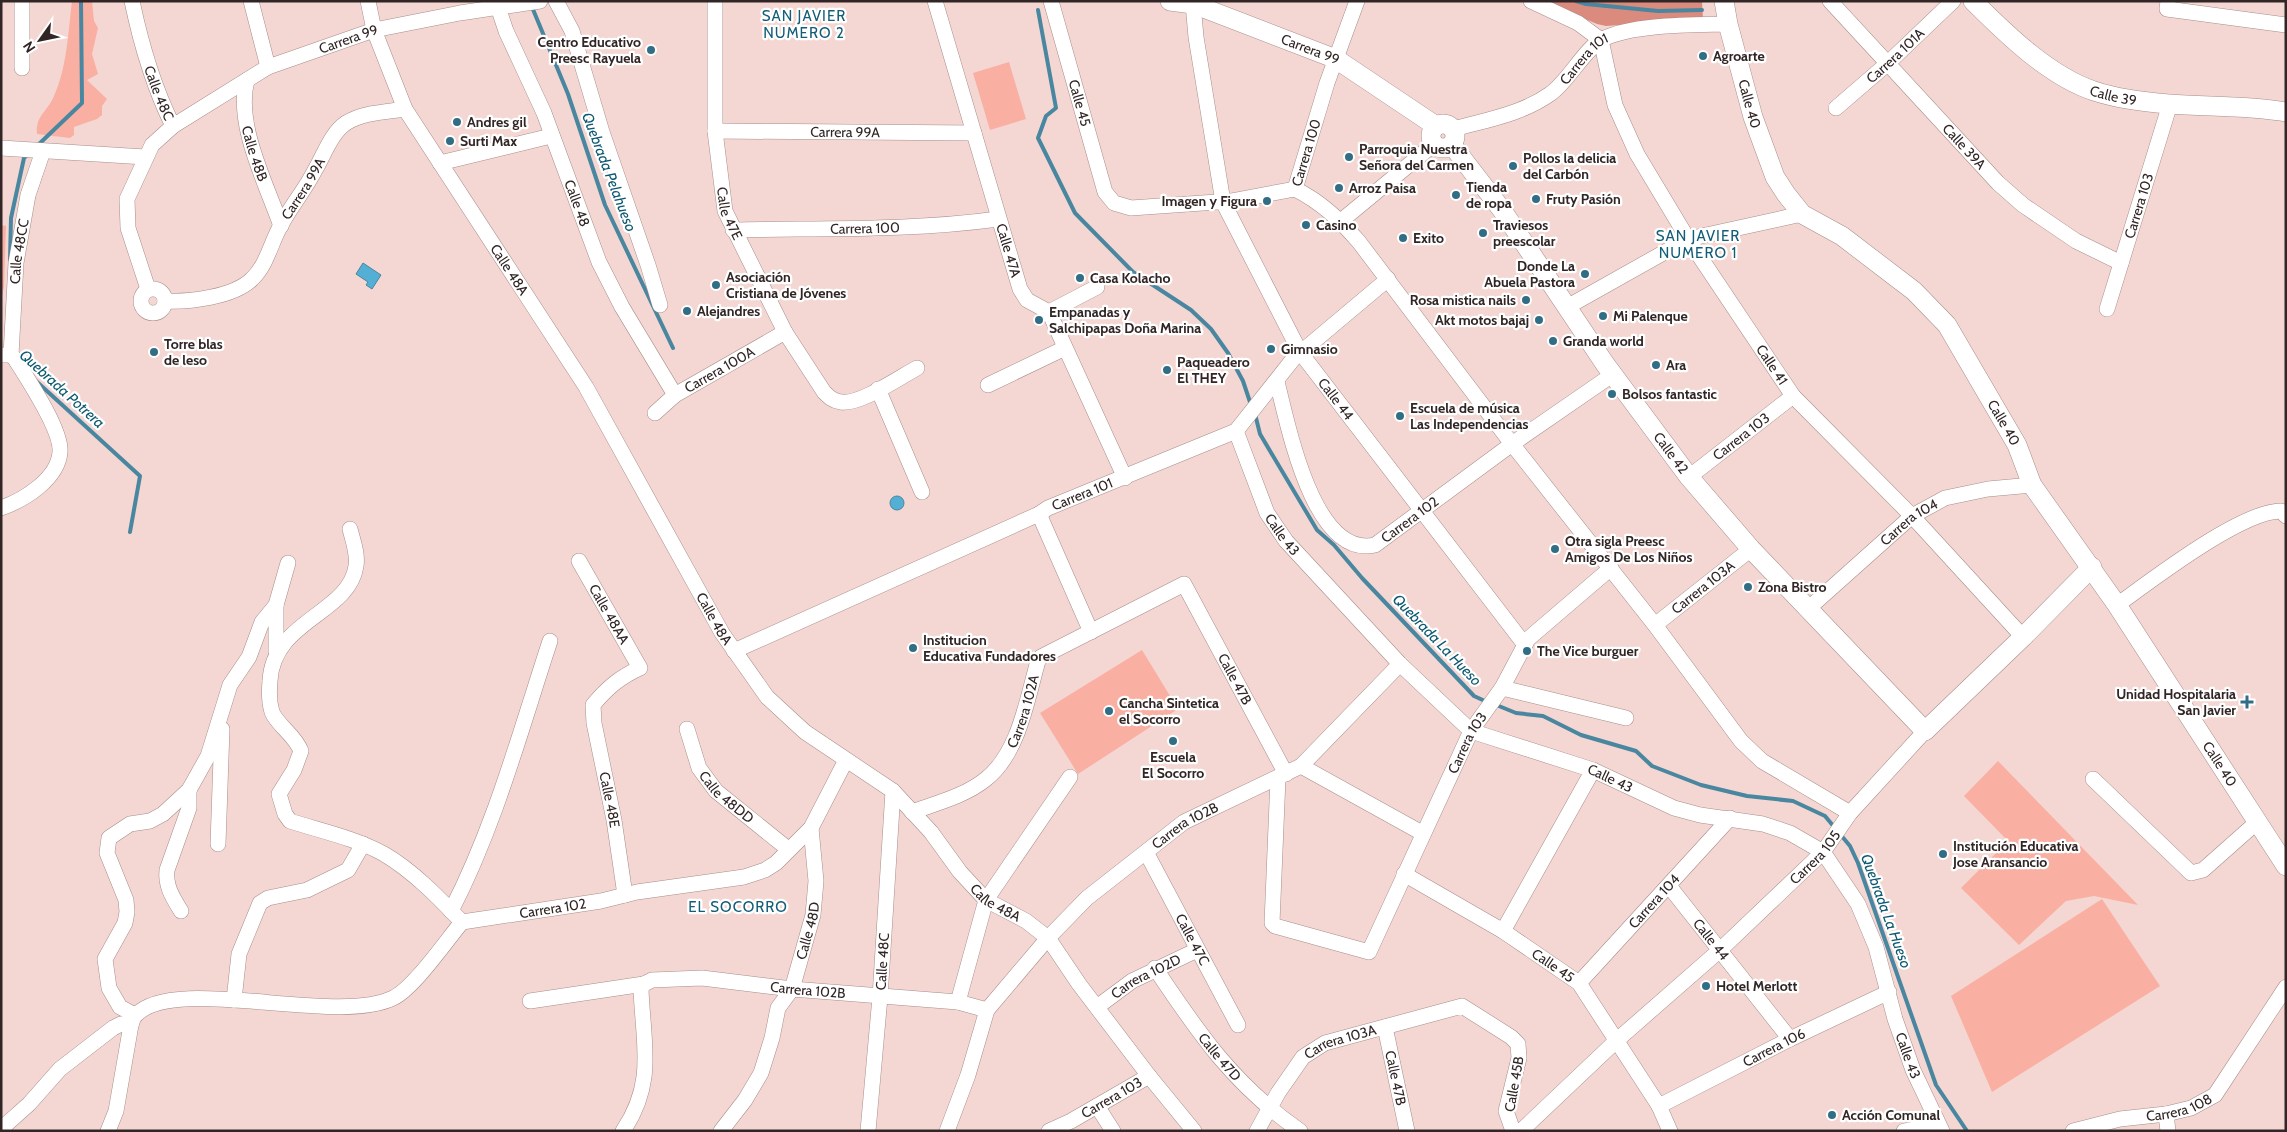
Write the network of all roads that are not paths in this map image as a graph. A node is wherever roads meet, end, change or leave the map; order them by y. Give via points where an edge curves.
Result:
1 (22, 1) edge
2 (132, 1) edge
3 (251, 1) edge
4 (368, 1) edge
5 (540, 1) edge
6 (556, 1) edge
7 (715, 1) edge
8 (935, 1) edge
9 (1051, 1) edge
10 (1170, 1) edge
11 (1357, 1) edge
12 (1531, 1) edge
13 (1724, 1) edge
14 (1830, 1) edge
15 (1953, 1) edge
16 (1973, 1) edge
17 (2168, 1) edge
18 (1193, 2) edge
19 (500, 5) edge
20 (1728, 24) junction
21 (2286, 25) edge
22 (374, 30) junction
23 (1601, 40) junction
24 (1336, 59) junction
25 (1888, 64) junction
26 (268, 67) junction
27 (22, 68) dead end
28 (247, 80) junction
29 (2170, 104) junction
30 (1836, 108) dead end
31 (406, 109) junction
32 (2286, 112) edge
33 (173, 126) junction
34 (715, 131) junction
35 (974, 133) junction
36 (551, 136) junction
37 (1444, 136) junction
38 (6, 148) edge
39 (41, 151) junction
40 (145, 157) junction
41 (440, 163) junction
42 (1295, 189) junction
43 (1223, 202) junction
44 (1114, 203) joint
45 (1802, 214) junction
46 (998, 218) junction
47 (1341, 221) junction
48 (280, 226) junction
49 (733, 230) junction
50 (1688, 239) junction
51 (2121, 262) junction
52 (1388, 279) junction
53 (1097, 287) dead end
54 (148, 289) junction
55 (165, 301) junction
56 (660, 305) dead end
57 (1567, 307) junction
58 (2108, 309) dead end
59 (1049, 312) junction
60 (785, 332) junction
61 (1065, 348) junction
62 (1300, 352) junction
63 (6, 355) edge
64 (917, 368) dead end
65 (1612, 374) junction
66 (1277, 382) junction
67 (988, 385) dead end
68 (878, 389) junction
69 (676, 396) junction
70 (1793, 396) junction
71 (655, 412) dead end
72 (1236, 431) junction
73 (1512, 444) junction
74 (1689, 477) junction
75 (1125, 478) junction
76 (2032, 485) junction
77 (922, 492) dead end
78 (1, 508) edge
79 (1422, 510) junction
80 (1039, 514) junction
81 (1912, 516) junction
82 (2286, 516) edge
83 (350, 529) dead end
84 (1751, 550) junction
85 (579, 562) dead end
86 (288, 563) dead end
87 (2092, 567) junction
88 (1611, 568) junction
89 (1184, 584) joint
90 (276, 605) junction
91 (2118, 605) junction
92 (1809, 608) junction
93 (1655, 625) junction
94 (1091, 632) junction
95 (2023, 637) junction
96 (550, 641) dead end
97 (1525, 645) junction
98 (734, 651) junction
99 (276, 652) junction
100 (1400, 664) junction
101 (1500, 690) junction
102 (594, 705) joint
103 (222, 710) junction
104 (1626, 718) dead end
105 (687, 729) dead end
106 (1471, 731) junction
107 (1926, 731) junction
108 (846, 760) junction
109 (1301, 766) junction
110 (1593, 770) junction
111 (1282, 776) junction
112 (1070, 777) dead end
113 (2093, 779) dead end
114 (189, 790) junction
115 (893, 791) junction
116 (912, 812) junction
117 (1850, 813) junction
118 (1730, 818) junction
119 (2256, 823) junction
120 (811, 828) junction
121 (1422, 833) junction
122 (218, 844) dead end
123 (363, 844) junction
124 (788, 849) junction
125 (1146, 852) junction
126 (1823, 852) junction
127 (2286, 866) edge
128 (1404, 874) junction
129 (1669, 886) junction
130 (625, 895) junction
131 (986, 900) junction
132 (181, 911) dead end
133 (451, 911) junction
134 (462, 922) junction
135 (1503, 932) junction
136 (1048, 938) junction
137 (1197, 950) junction
138 (1720, 950) junction
139 (1155, 968) junction
140 (1578, 983) junction
141 (2286, 987) edge
142 (792, 989) junction
143 (643, 991) junction
144 (1889, 992) junction
145 (880, 997) junction
146 (234, 1000) junction
147 (530, 1001) dead end
148 (958, 1002) junction
149 (1462, 1006) joint
150 (1097, 1007) junction
151 (987, 1010) junction
152 (133, 1020) junction
153 (1238, 1026) dead end
154 (1385, 1027) junction
155 (1790, 1039) junction
156 (1616, 1041) junction
157 (1149, 1076) junction
158 (1097, 1106) junction
159 (1659, 1106) junction
160 (1269, 1109) junction
161 (2166, 1114) junction
162 (1940, 1127) edge
163 (1, 1129) edge
164 (108, 1131) edge
165 (622, 1131) edge
166 (720, 1131) edge
167 (868, 1131) edge
168 (947, 1131) edge
169 (1049, 1131) edge
170 (1113, 1131) edge
171 (1194, 1131) edge
172 (1257, 1131) edge
173 (1300, 1131) edge
174 (1407, 1131) edge
175 (1513, 1131) edge
176 (1522, 1131) edge
177 (1670, 1131) edge
178 (1904, 1131) edge
179 (2073, 1131) edge
180 (2168, 1131) edge

1 - 27 street
2 - 33 street, Calle 48C via 151,74
3 - 26 street
4 - 22 street, Calle 48A
5 - 19 street, Carrera 99
6 - 56 street via 572,31
7 - 34 street, Calle 47E
8 - 35 street, Calle 47A
9 - 44 street, Calle 45 via 1105,192
10 - 18 street, Carrera 99
11 - 24 street, Carrera 100
12 - 23 street via 1578,23
13 - 20 street, Calle 40
14 - 25 street, Calle 39A
15 - 25 street, Carrera 101A
16 - 29 street, Calle 39 via 2008,36 2074,82 2093,91 2122,98
17 - 21 street via 2167,9
18 - 24 street, Carrera 99
18 - 43 street, Calle 44
19 - 22 street, Carrera 99
19 - 36 street, Calle 48 via 506,31
20 - 23 street, Carrera 101 via 1651,29
20 - 45 street, Calle 40 via 1753,117 1775,177
22 - 26 street, Carrera 99
22 - 31 street, Calle 48A
23 - 37 street, Carrera 101 via 1551,94 1524,109
23 - 50 street, Calle 41 via 1615,105 1627,135
24 - 37 street, Carrera 99
24 - 42 street, Carrera 100
25 - 30 street, Carrera 101A
25 - 51 street, Calle 39A via 1998,183 2023,205 2076,242
26 - 28 street, Carrera 99
28 - 33 street, Carrera 99
28 - 48 street, Calle 48B via 244,92 248,138
29 - 32 street, Calle 39 via 2266,108
29 - 51 street, Carrera 103
31 - 41 street, Calle 48A
31 - 48 street, Carrera 99A via 351,120 338,131
33 - 40 street, Calle 48C
34 - 35 street, Carrera 99A
34 - 49 street, Calle 47E via 725,211
35 - 46 street, Calle 47A
36 - 41 street
36 - 69 street, Calle 48 via 599,262
37 - 47 street, Carrera 101
37 - 57 street, Calle 42 via 1502,210
38 - 39 street
39 - 40 street
39 - 63 street, Calle 48CC via 28,195 16,262
40 - 54 street, Calle 48C via 127,199 128,228
41 - 98 street, Calle 48A via 586,386
42 - 43 street, Carrera 100
42 - 47 street via 1313,198
43 - 44 street, Carrera 100 via 1131,208
43 - 62 street, Calle 44
45 - 50 street
45 - 76 street, Calle 40 via 1842,236 1914,291 1938,314 1957,340 2017,444
46 - 49 street, Carrera 100 via 912,228
46 - 59 street, Calle 47A via 1020,289 1027,300
47 - 52 street
48 - 55 street, Carrera 99A via 252,280 220,296 183,302
49 - 60 street, Calle 47E
50 - 57 street
50 - 70 street, Calle 41
51 - 58 street, Carrera 103
52 - 62 street, Carrera 101
52 - 73 street
53 - 59 street
54 - 55 street via 158,289 165,296
54 - 55 street via 140,301 144,310 158,312
57 - 65 street, Calle 42
59 - 61 street
60 - 68 street, Calle 47E via 831,398 848,402
60 - 69 street, Carrera 100A
61 - 67 street
61 - 75 street
62 - 66 street, Carrera 101
62 - 79 street, Calle 44
63 - 78 street via 48,414 60,451 54,468 40,486 16,503
64 - 68 street
65 - 73 street, Carrera 102
65 - 74 street, Calle 42
66 - 72 street, Carrera 101
66 - 79 street, Carrera 102 via 1299,467 1316,504 1334,530 1349,543 1365,548 1376,545
68 - 77 street
69 - 71 street, Carrera 100A
70 - 74 street, Carrera 103
70 - 81 street, Calle 41
72 - 75 street, Carrera 101
72 - 100 street, Calle 43 via 1267,513 1286,541
73 - 79 street, Carrera 102
73 - 88 street
74 - 84 street, Calle 42
75 - 80 street, Carrera 101
76 - 81 street, Carrera 104 via 1988,489 1945,498
76 - 87 street, Calle 40
79 - 97 street, Calle 44
80 - 94 street
80 - 98 street, Carrera 101
81 - 92 street, Carrera 104
81 - 95 street, Calle 41
82 - 91 street via 2281,511 2268,511 2242,523 2186,556
83 - 99 street via 356,550 356,567 350,582 341,595 302,624
84 - 92 street, Calle 42
84 - 93 street, Carrera 103A
85 - 102 street, Calle 48AA via 640,668 608,687
86 - 90 street
87 - 91 street, Calle 40
87 - 95 street, Carrera 105
88 - 93 street
88 - 97 street, Carrera 103
89 - 94 street, Carrera 102A
89 - 111 street, Calle 47B
90 - 99 street
90 - 103 street via 262,622 249,657 230,685
91 - 119 street, Calle 40
92 - 107 street, Calle 42
93 - 117 street via 1741,741 1762,761
94 - 116 street, Carrera 102A via 1038,661 1018,728 1007,753 993,772 961,793
95 - 107 street, Carrera 105
96 - 133 street via 498,799 468,877
97 - 101 street, Carrera 103
98 - 108 street, Calle 48A via 767,697 805,732
99 - 123 street via 270,676 272,713 297,740 301,751 279,794 285,814 290,821
100 - 106 street, Calle 43
100 - 109 street, Carrera 102B
101 - 104 street
101 - 106 street, Carrera 103
102 - 130 street, Calle 48E via 594,723
103 - 114 street via 208,756
103 - 122 street
105 - 124 street, Calle 48DD via 699,768 716,791
106 - 110 street, Calle 43
106 - 121 street, Carrera 103
107 - 117 street, Carrera 105
108 - 115 street, Calle 48A
108 - 120 street, Carrera 102
109 - 111 street, Carrera 102B
109 - 121 street
110 - 118 street, Calle 43 via 1674,808
110 - 135 street
111 - 125 street, Carrera 102B via 1189,820
111 - 128 street, Carrera 103 via 1272,923 1275,926 1369,952
112 - 131 street
113 - 119 street via 2191,873 2203,870
114 - 132 street via 189,808 166,878
114 - 152 street via 163,814 150,821 130,824 109,838 107,853 126,900 127,912 125,923 104,959 109,988 120,1007
115 - 116 street, Calle 48A
115 - 145 street, Calle 48C
116 - 131 street, Calle 48A
117 - 126 street, Carrera 105
118 - 126 street, Calle 43 via 1790,832
118 - 129 street, Carrera 104
119 - 127 street, Calle 40
120 - 124 street, Carrera 102
120 - 142 street, Calle 48D via 816,881 813,915
121 - 128 street, Carrera 103
123 - 133 street via 396,862
123 - 146 street via 348,870 307,890 268,898 260,903 239,954
124 - 130 street, Carrera 102 via 771,867 744,877
125 - 136 street, Carrera 102B via 1088,898
125 - 137 street, Calle 47C
126 - 138 street, Carrera 105
126 - 144 street, Calle 43 via 1858,904 1876,947
128 - 135 street, Calle 45
129 - 138 street, Calle 44
129 - 140 street, Carrera 104
130 - 134 street, Carrera 102
131 - 136 street, Calle 48A via 1026,921
131 - 148 street
133 - 134 street
134 - 146 street via 407,988 394,998 374,1004 316,1006
135 - 140 street, Calle 45
136 - 150 street, Calle 48A
136 - 151 street, Carrera 102B
137 - 139 street, Carrera 102D
137 - 153 street, Calle 47C
138 - 155 street, Calle 44
138 - 156 street, Carrera 105
139 - 150 street, Carrera 102D via 1132,980
139 - 160 street, Calle 47D via 1211,1048
140 - 156 street, Calle 45
141 - 161 street, Carrera 108 via 2215,1095 2191,1108
142 - 143 street, Carrera 102B via 702,978 652,980
142 - 145 street, Carrera 102B
142 - 166 street, Calle 48D via 778,1008 761,1073 745,1100
143 - 147 street, Carrera 102B
143 - 165 street via 646,1069 641,1095
144 - 155 street, Carrera 106
144 - 162 street, Calle 43 via 1913,1070
145 - 148 street, Carrera 102B
145 - 167 street, Calle 48C
146 - 152 street via 181,999 150,1007
148 - 151 street, Carrera 102B
149 - 154 street, Carrera 103A
149 - 175 street, Calle 45B via 1518,1044 1519,1058 1506,1112
150 - 157 street, Calle 48A
151 - 168 street, Carrera 102B
152 - 163 street via 112,1028 60,1069
152 - 164 street via 116,1111
154 - 160 street, Carrera 103A via 1325,1043 1303,1057
154 - 174 street, Calle 47B
155 - 159 street, Carrera 106
156 - 159 street, Calle 45
156 - 176 street, Carrera 105
157 - 158 street, Carrera 103
157 - 171 street, Calle 48A
158 - 169 street, Carrera 103
158 - 170 street
159 - 177 street, Calle 45
160 - 172 street, Carrera 103A
160 - 173 street, Calle 47D
161 - 179 street, Carrera 108 via 2120,1119
161 - 180 street
162 - 178 street

